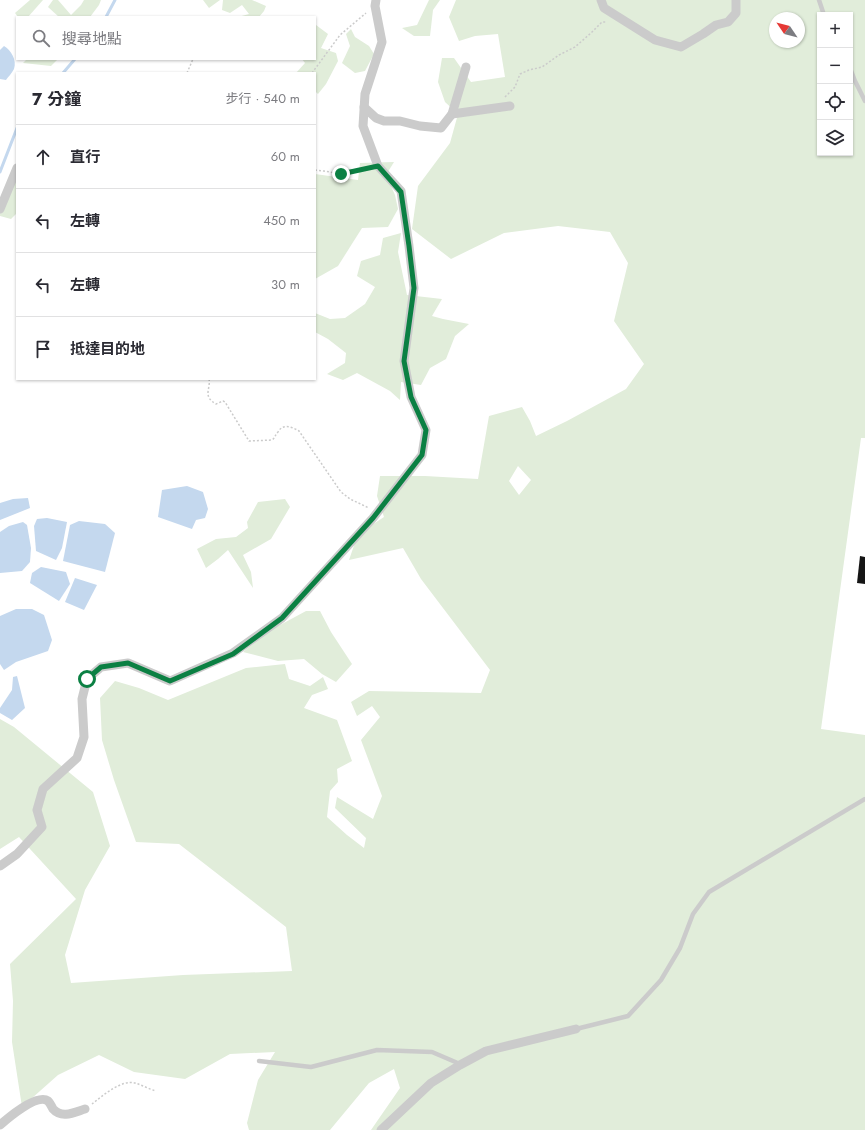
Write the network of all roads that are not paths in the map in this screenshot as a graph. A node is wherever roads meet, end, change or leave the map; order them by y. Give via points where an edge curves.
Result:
1 (601, 0) edge
2 (736, 0) edge
3 (819, 0) edge
4 (376, 3) edge
5 (823, 12) edge
6 (466, 67) dead end
7 (853, 76) edge
8 (865, 100) edge
9 (510, 106) dead end
10 (364, 107) junction
11 (452, 114) junction
12 (16, 170) edge
13 (0, 209) edge
14 (865, 799) edge
15 (0, 866) edge
16 (576, 1029) joint
17 (259, 1061) dead end
18 (460, 1065) junction
19 (86, 1109) road end
20 (0, 1125) edge
21 (381, 1130) edge

1 - 2 street via 604,8 654,40 681,47 716,25 728,22 736,13
3 - 5 lane
4 - 10 street via 382,42 365,94
6 - 11 street
7 - 8 lane
9 - 11 street
10 - 11 street via 376,118 384,121 400,121 435,128 441,128
10 - 15 street via 363,126 378,166 401,192 414,288 404,361 411,397 426,430 422,455 378,512 282,618 233,654 170,681 128,663 101,667 87,679 82,699 84,736 77,758 43,789 37,810 42,827 17,854
12 - 13 street
14 - 16 lane via 709,892 693,914 680,948 661,980 628,1016
16 - 18 street via 486,1052
17 - 18 lane via 311,1067 377,1050 432,1052
18 - 21 street via 431,1084
19 - 20 street via 60,1113 54,1110 48,1101 34,1100

